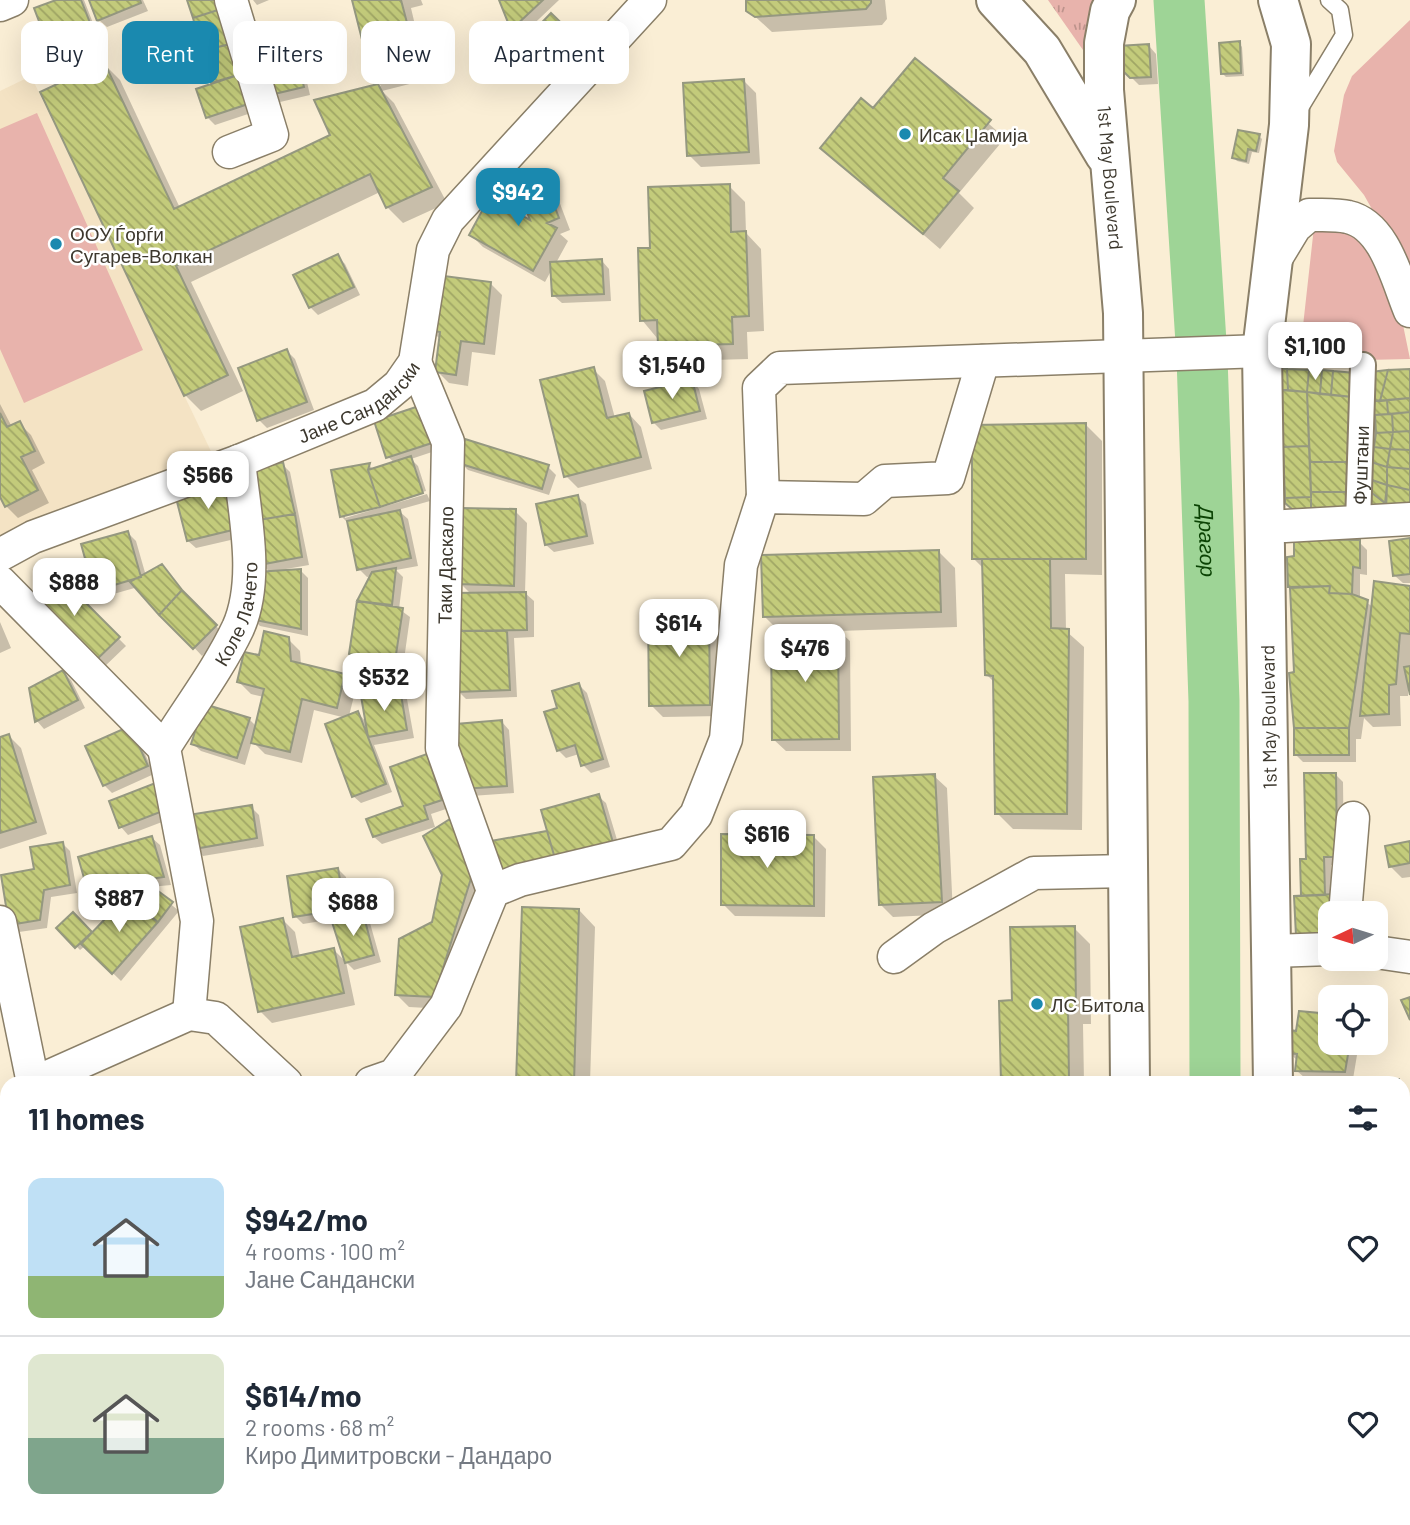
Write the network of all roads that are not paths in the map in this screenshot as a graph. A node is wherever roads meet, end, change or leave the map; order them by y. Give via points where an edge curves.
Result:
1 (12, 0) edge
2 (231, 0) edge
3 (649, 0) edge
4 (996, 0) edge
5 (1116, 0) edge
6 (1278, 0) edge
7 (1329, 0) edge
8 (0, 5) edge
9 (1289, 125) junction
10 (229, 152) dead end
11 (1110, 163) junction
12 (1272, 265) junction
13 (1410, 311) edge
14 (1262, 351) junction
15 (1122, 356) junction
16 (983, 360) junction
17 (415, 362) junction
18 (1363, 365) dead end
19 (239, 461) junction
20 (763, 497) junction
21 (1410, 519) edge
22 (1358, 523) junction
23 (1285, 526) dead end
24 (0, 555) edge
25 (0, 582) edge
26 (164, 748) junction
27 (1353, 818) dead end
28 (1128, 871) junction
29 (493, 891) junction
30 (1346, 901) edge
31 (0, 922) edge
32 (1318, 949) edge
33 (1272, 951) junction
34 (1388, 954) edge
35 (894, 957) dead end
36 (1410, 957) edge
37 (190, 1014) junction
38 (32, 1076) edge
39 (49, 1076) edge
40 (278, 1076) edge
41 (391, 1076) edge
42 (1130, 1076) edge
43 (1273, 1076) edge

1 - 8 street
2 - 10 street via 272,135
3 - 17 street, Јане Сандански via 448,220 433,250
4 - 11 main road via 1042,50
5 - 11 main road, 1st May Boulevard via 1104,43
6 - 9 main road, 1st May Boulevard via 1291,44
7 - 9 lane via 1340,10 1344,35
9 - 12 main road, 1st May Boulevard
11 - 15 main road, 1st May Boulevard via 1123,313
12 - 13 street via 1295,227 1310,215 1348,217 1377,234
12 - 14 main road, 1st May Boulevard
14 - 15 street
14 - 33 main road, 1st May Boulevard
15 - 16 street
15 - 28 main road, 1st May Boulevard
16 - 20 street via 948,478 885,481 864,499
16 - 20 street via 780,368 759,388
17 - 19 street, Јане Сандански via 399,385 375,405
17 - 29 street, Таки Даскало via 448,442 442,748
18 - 22 street, Фуштани
19 - 24 street, Јане Сандански via 33,537
19 - 26 street, Коле Лачето via 248,555 239,626
20 - 29 street via 741,565 726,739 696,815 671,844 520,880
21 - 22 street
22 - 23 street
25 - 26 street
26 - 37 street via 197,921
27 - 30 street
28 - 35 street via 1034,873 934,928
28 - 42 main road, 1st May Boulevard
29 - 41 street via 446,1006
31 - 38 street
32 - 33 street
33 - 43 main road, 1st May Boulevard
34 - 36 street
37 - 39 street
37 - 40 street via 216,1018

